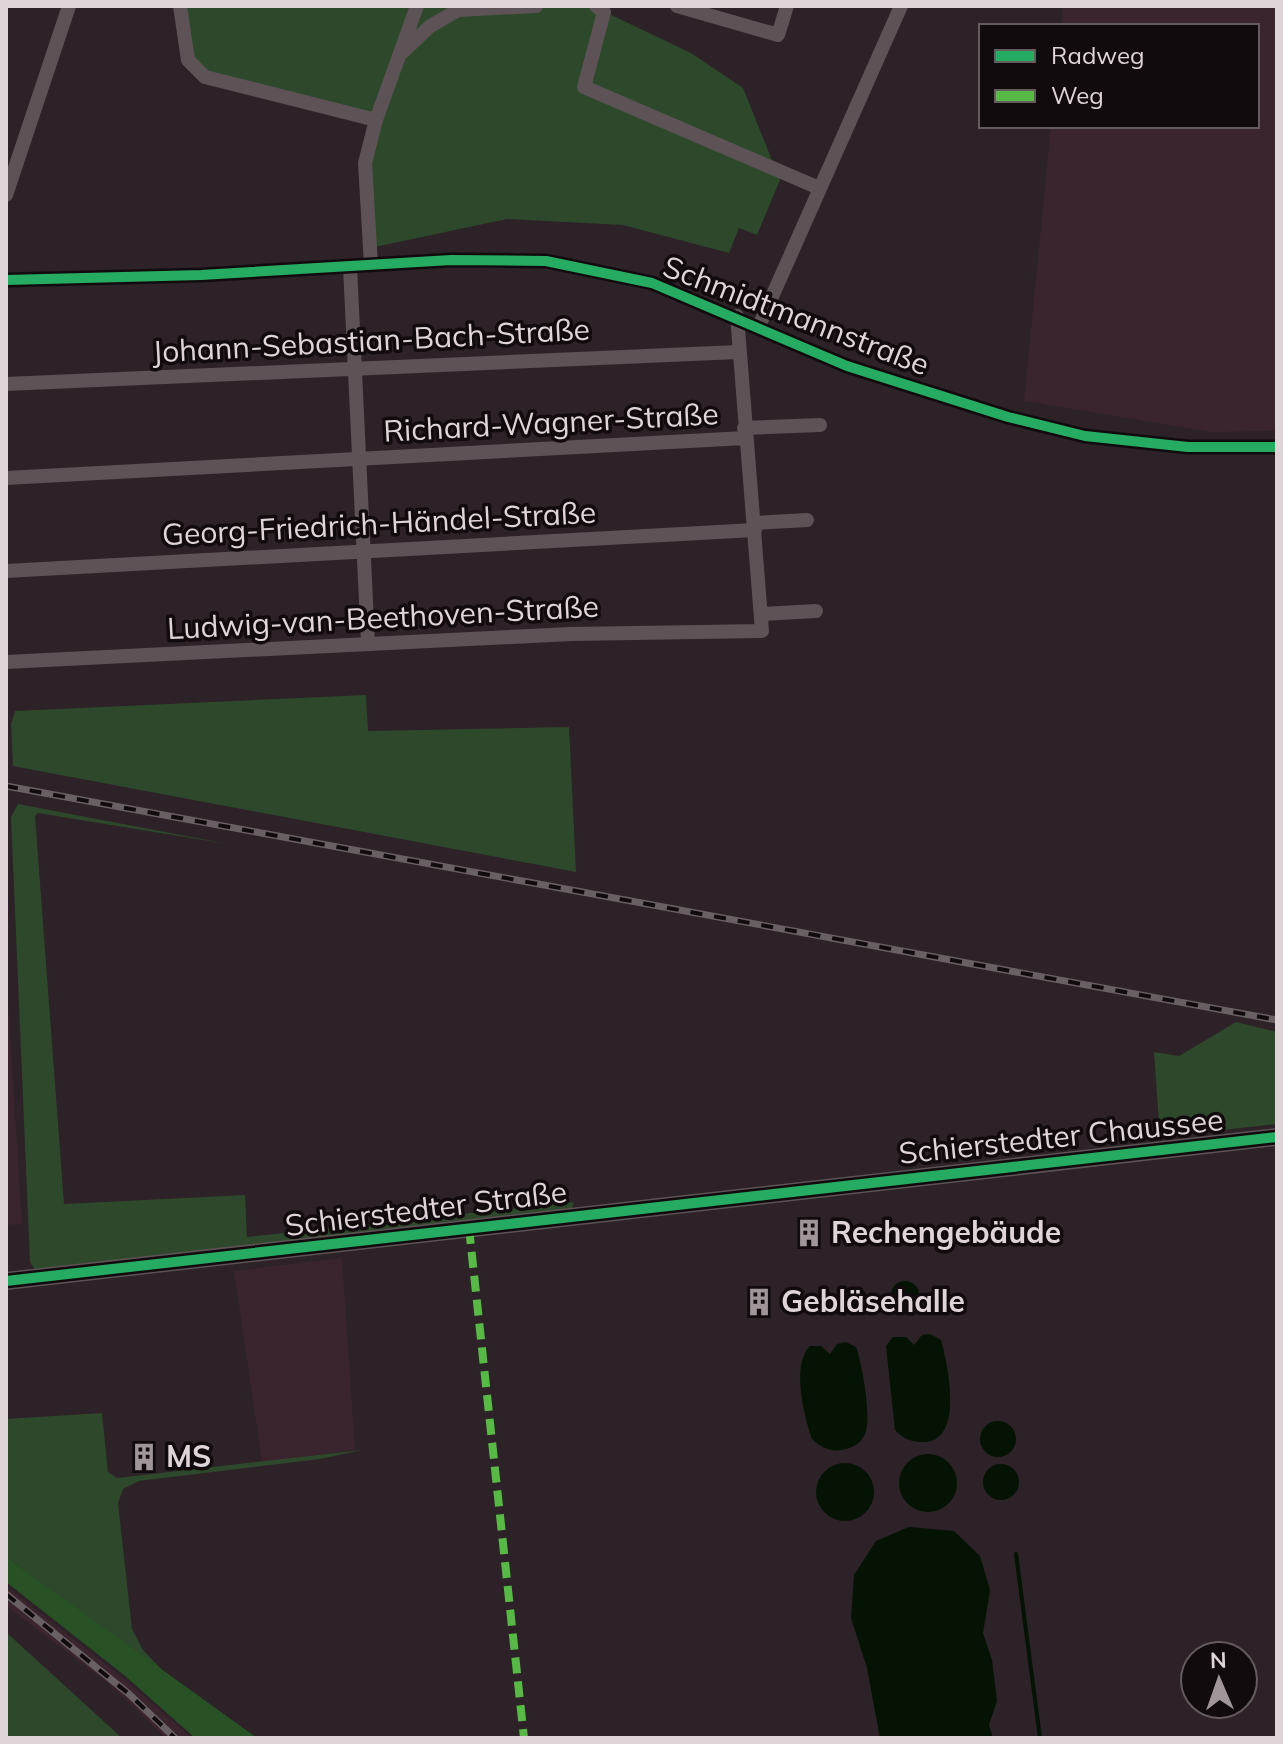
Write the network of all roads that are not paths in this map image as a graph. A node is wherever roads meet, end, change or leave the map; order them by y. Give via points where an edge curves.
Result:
1 (69, 6) edge
2 (180, 6) edge
3 (417, 6) edge
4 (536, 6) edge
5 (677, 6) edge
6 (787, 6) edge
7 (901, 6) edge
8 (602, 8) edge
9 (399, 56) junction
10 (376, 120) junction
11 (819, 188) junction
12 (6, 195) edge
13 (371, 265) junction
14 (350, 267) junction
15 (6, 280) edge
16 (737, 316) junction
17 (759, 326) junction
18 (738, 352) junction
19 (354, 367) junction
20 (6, 384) edge
21 (820, 425) dead end
22 (745, 433) junction
23 (1277, 447) edge
24 (360, 460) junction
25 (6, 478) edge
26 (807, 520) dead end
27 (754, 527) junction
28 (364, 550) junction
29 (6, 571) edge
30 (816, 611) dead end
31 (761, 614) junction
32 (368, 643) junction
33 (6, 662) edge
34 (1277, 1137) edge
35 (851, 1184) joint
36 (6, 1281) edge

1 - 12 street
2 - 10 street via 188,60 205,77
3 - 9 street
4 - 9 street via 458,10 429,27
5 - 6 street via 778,35
7 - 11 street
8 - 11 street via 584,87
9 - 10 street
10 - 13 street via 365,163
11 - 17 street
13 - 14 street, Schmidtmannstraße
13 - 16 street, Schmidtmannstraße via 546,261 652,283
14 - 15 street, Schmidtmannstraße
14 - 19 street, Richard-Wagner-Straße
16 - 17 street, Schmidtmannstraße
16 - 18 street
17 - 23 street, Schmidtmannstraße via 847,366 954,402 1085,436 1188,447
18 - 19 street, Johann-Sebastian-Bach-Straße
18 - 22 street
19 - 20 street, Johann-Sebastian-Bach-Straße
19 - 24 street, Richard-Wagner-Straße
21 - 22 street, Richard-Wagner-Straße
22 - 24 street, Richard-Wagner-Straße
22 - 27 street
24 - 25 street, Richard-Wagner-Straße
24 - 28 street, Richard-Wagner-Straße
26 - 27 street, Georg-Friedrich-Händel-Straße
27 - 28 street, Georg-Friedrich-Händel-Straße
27 - 31 street
28 - 29 street, Georg-Friedrich-Händel-Straße
28 - 32 street, Richard-Wagner-Straße
30 - 31 street
31 - 32 street, Ludwig-van-Beethoven-Straße via 762,631
32 - 33 street, Ludwig-van-Beethoven-Straße
34 - 35 street, Schierstedter Chaussee
35 - 36 street, Schierstedter Straße

